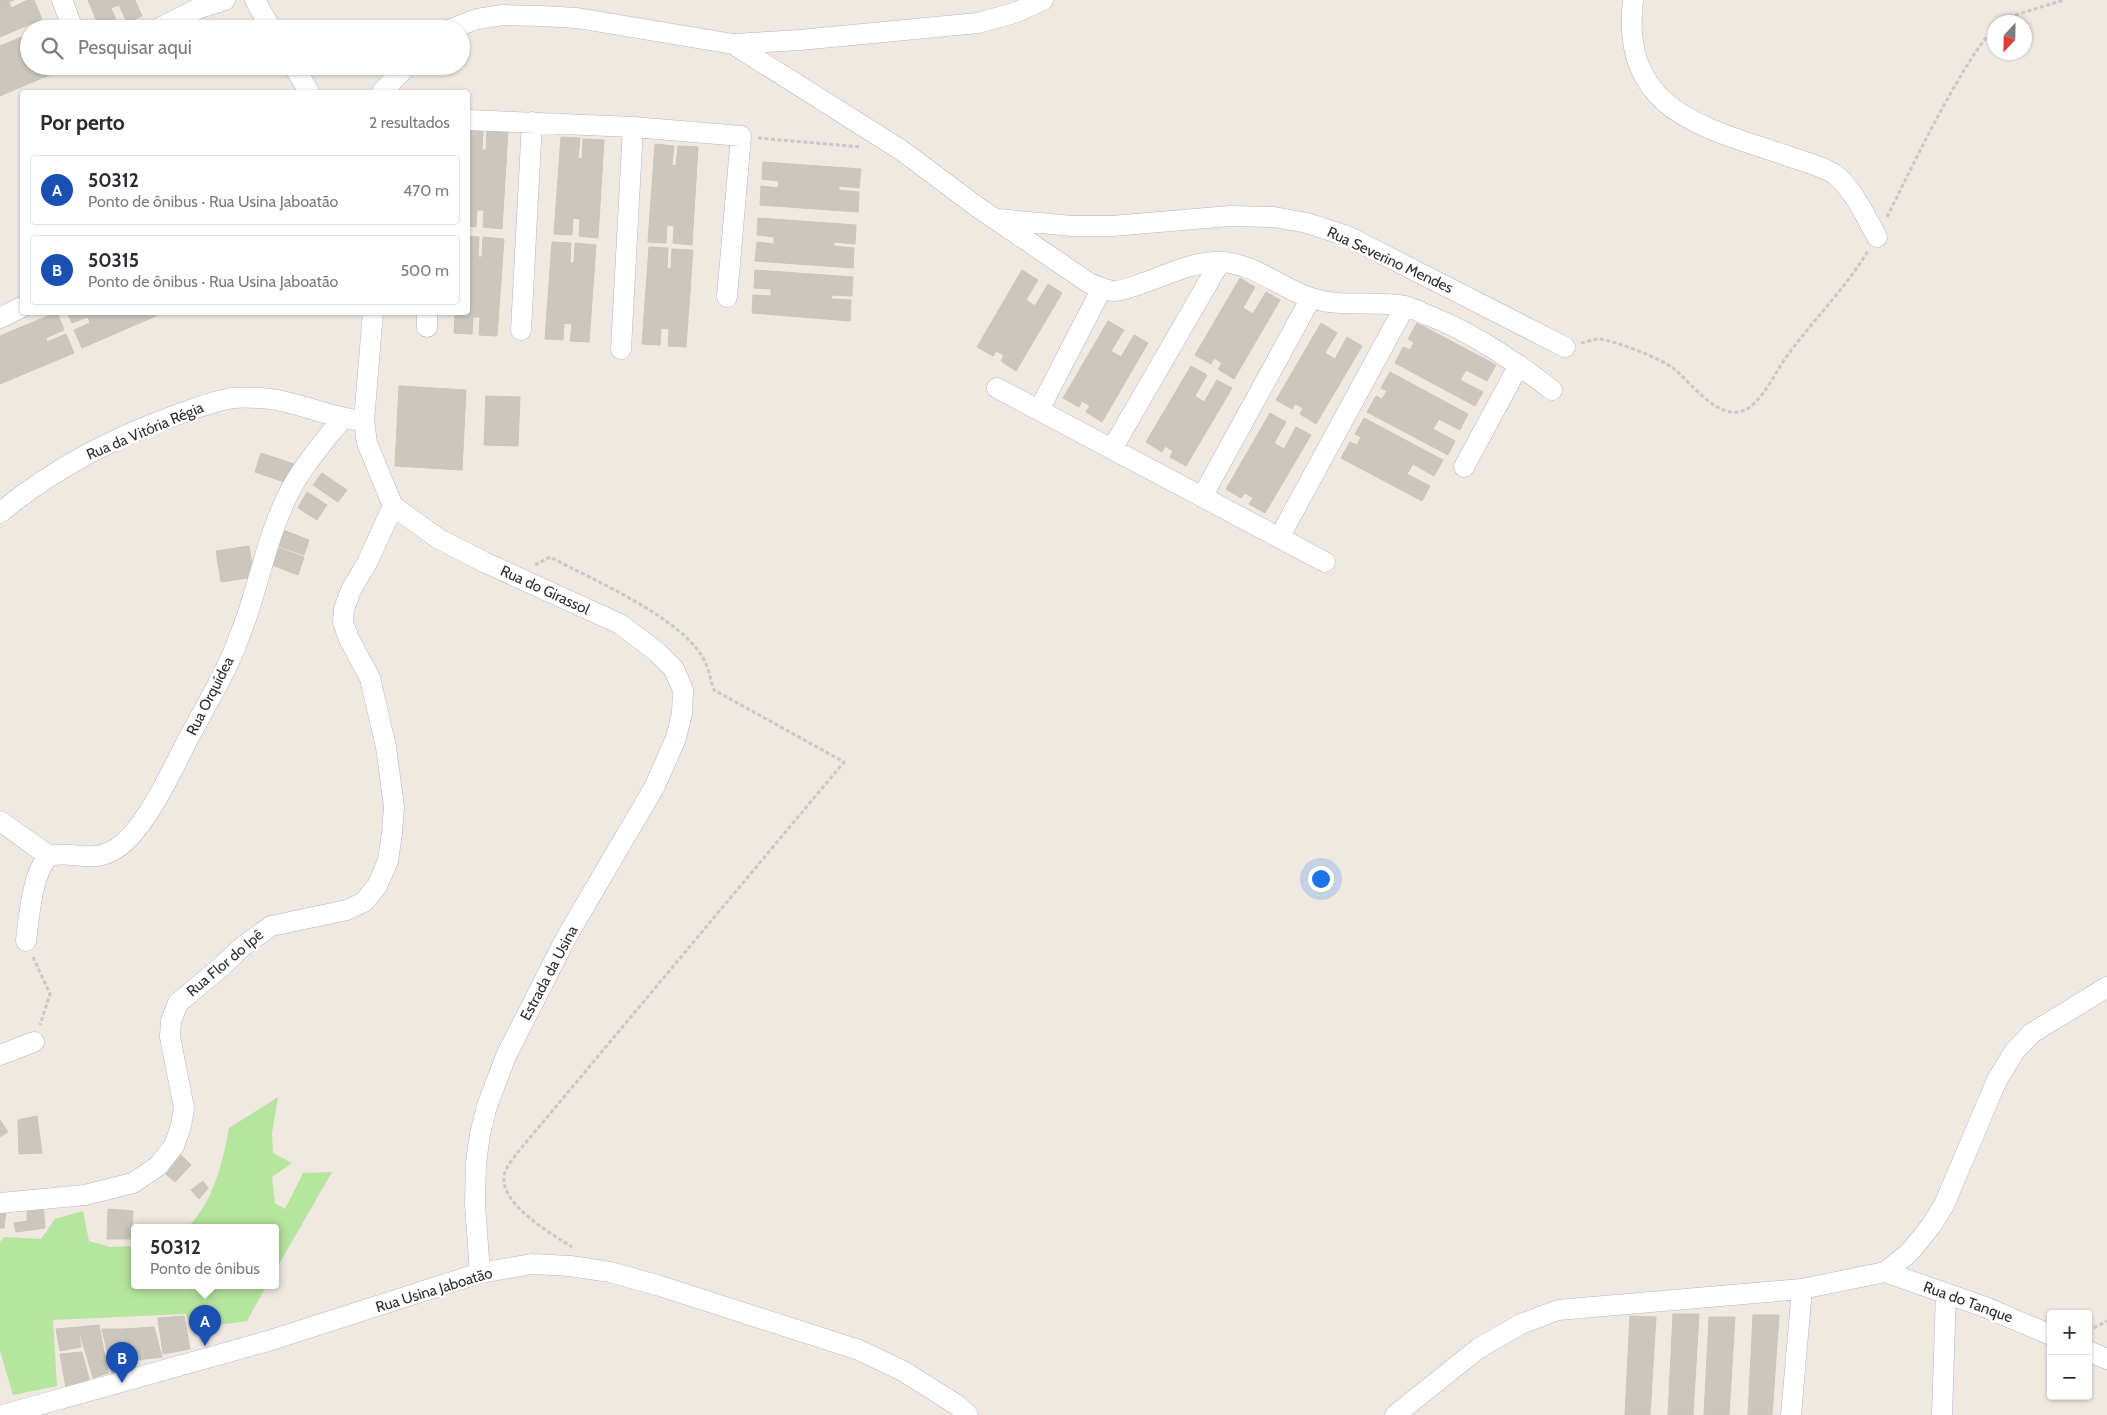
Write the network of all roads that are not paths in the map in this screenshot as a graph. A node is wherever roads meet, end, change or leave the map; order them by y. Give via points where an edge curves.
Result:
1 (62, 0) edge
2 (225, 0) edge
3 (255, 0) edge
4 (1043, 0) edge
5 (1633, 0) edge
6 (70, 20) edge
7 (176, 20) edge
8 (266, 20) edge
9 (470, 22) edge
10 (733, 44) junction
11 (299, 75) edge
12 (398, 75) edge
13 (308, 90) edge
14 (384, 90) edge
15 (470, 120) edge
16 (532, 122) junction
17 (632, 127) junction
18 (994, 218) junction
19 (1877, 237) road end
20 (1220, 262) junction
21 (1102, 288) junction
22 (728, 297) dead end
23 (1310, 298) junction
24 (1405, 306) junction
25 (20, 308) edge
26 (373, 315) edge
27 (0, 318) edge
28 (521, 330) dead end
29 (1565, 347) road end
30 (621, 349) dead end
31 (1519, 365) junction
32 (997, 388) dead end
33 (1552, 390) dead end
34 (1039, 410) junction
35 (342, 419) junction
36 (364, 421) junction
37 (1112, 449) junction
38 (1464, 467) dead end
39 (1202, 497) junction
40 (393, 506) junction
41 (0, 513) edge
42 (1279, 538) junction
43 (1325, 562) dead end
44 (683, 690) joint
45 (0, 821) edge
46 (49, 856) junction
47 (26, 941) road end
48 (2107, 987) edge
49 (34, 1042) road end
50 (0, 1055) edge
51 (0, 1203) edge
52 (1885, 1272) junction
53 (480, 1274) junction
54 (1802, 1289) junction
55 (1946, 1293) junction
56 (2047, 1332) edge
57 (2092, 1353) edge
58 (2107, 1359) edge
59 (3, 1415) edge
60 (968, 1415) edge
61 (1395, 1415) edge
62 (1791, 1415) edge
63 (1942, 1415) edge

1 - 6 street
2 - 7 street
3 - 8 street
4 - 10 street via 1014,13 978,23
5 - 19 street via 1633,44 1642,71 1657,95 1683,117 1721,134 1835,174 1853,194
9 - 10 street via 503,14 577,18
10 - 18 street via 901,150
11 - 13 street
12 - 14 street
15 - 16 street
16 - 17 street
16 - 28 street
17 - 22 street via 741,136
17 - 30 street
18 - 21 street via 1089,283
18 - 29 street, Rua Severino Mendes via 1072,226 1112,226 1230,216 1274,217 1307,223 1346,236
20 - 21 street via 1206,263 1114,291
20 - 23 street via 1260,273
20 - 37 street
21 - 34 street
23 - 24 street
23 - 39 street
24 - 31 street via 1458,328
24 - 42 street
25 - 27 street
26 - 36 street
31 - 33 street
31 - 38 street
32 - 34 street
34 - 37 street
35 - 36 street, Rua da Vitória Régia
35 - 41 street, Rua da Vitória Régia via 263,398 234,398 208,404 164,420 76,461 38,483
35 - 46 street, Rua Orquídea via 307,464 287,497 266,549 240,637 158,798 121,846 110,852 85,858 58,853
36 - 40 street via 367,443
37 - 39 street
39 - 42 street
40 - 44 street, Rua do Girassol via 439,539 620,624 674,669
40 - 51 street, Rua Flor do Ipê via 351,590 343,622 348,639 370,678 386,747 394,807 388,861 377,886 364,902 347,910 271,926 178,1003 171,1021 170,1038 184,1108 174,1146 158,1166 133,1183 85,1195
42 - 43 street
44 - 53 street, Estrada da Usina via 676,738 656,786 567,936 506,1056 487,1106 476,1164
45 - 46 street
46 - 47 street via 41,866 36,882
48 - 52 street via 2032,1032 2014,1052 1997,1080 1944,1205 1909,1253
49 - 50 street
52 - 54 street
52 - 55 street, Rua do Tanque
53 - 59 street, Rua Usina Jaboatão via 268,1341
53 - 60 street, Rua Usina Jaboatão via 532,1264 570,1266 610,1272 657,1285 859,1350 903,1371
54 - 61 street via 1558,1310 1521,1324 1480,1348
54 - 62 street
55 - 56 street, Rua do Tanque
55 - 63 street
57 - 58 street

